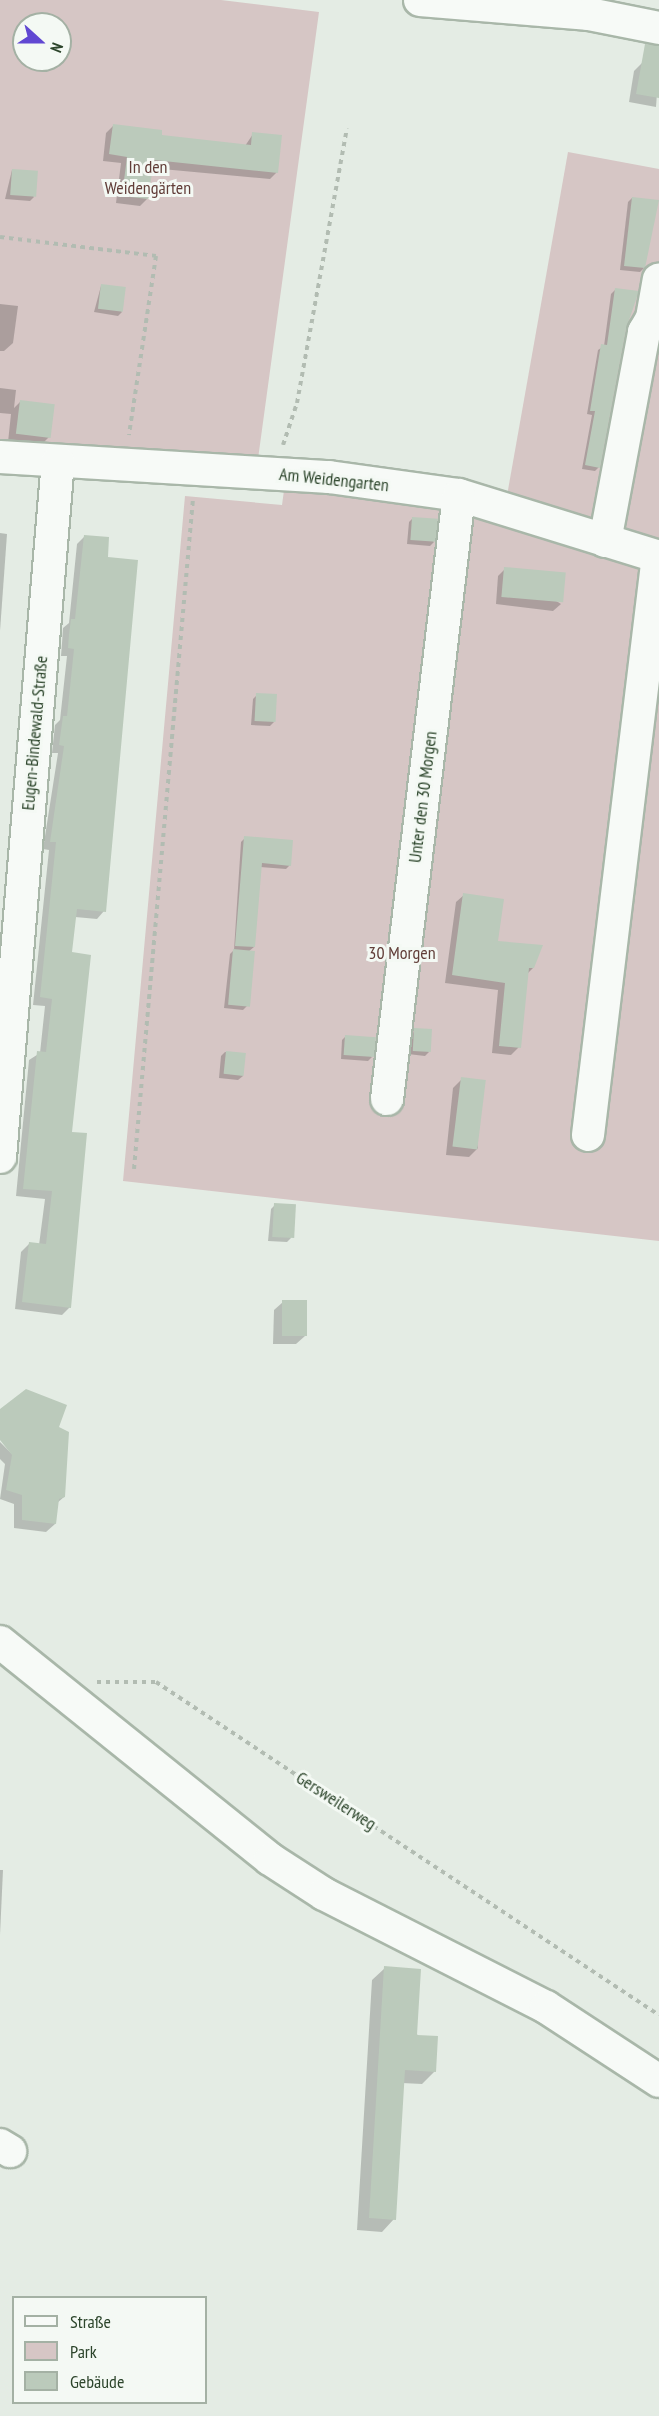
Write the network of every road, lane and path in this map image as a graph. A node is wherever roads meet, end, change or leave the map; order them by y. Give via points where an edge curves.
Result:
1 (420, 0) edge
2 (659, 28) edge
3 (347, 129) dead end
4 (0, 237) edge
5 (659, 280) edge
6 (655, 319) edge
7 (0, 457) edge
8 (58, 461) junction
9 (125, 464) junction
10 (195, 468) junction
11 (274, 473) junction
12 (459, 495) junction
13 (605, 541) junction
14 (659, 556) edge
15 (6, 1004) edge
16 (4, 1058) edge
17 (387, 1100) dead end
18 (588, 1135) dead end
19 (0, 1157) edge
20 (134, 1169) dead end
21 (0, 1642) edge
22 (58, 1686) junction
23 (659, 2015) edge
24 (659, 2081) edge

1 - 2 street via 589,14
3 - 11 path via 297,404
4 - 9 path via 156,255
5 - 6 street
6 - 13 street via 644,332
7 - 8 street, Am Weidengarten
8 - 9 street, Am Weidengarten
8 - 15 street, Eugen-Bindewald-Straße
9 - 10 street, Am Weidengarten
10 - 11 street, Am Weidengarten
10 - 20 path
11 - 12 street, Am Weidengarten
12 - 13 street, Am Weidengarten
12 - 17 street, Unter den 30 Morgen
13 - 14 street, Am Weidengarten
14 - 18 street
15 - 16 street, Eugen-Bindewald-Straße
16 - 19 street, Eugen-Bindewald-Straße
21 - 22 street
22 - 23 path, Gersweilerweg via 156,1682
22 - 24 street via 279,1865 324,1894 546,2007

